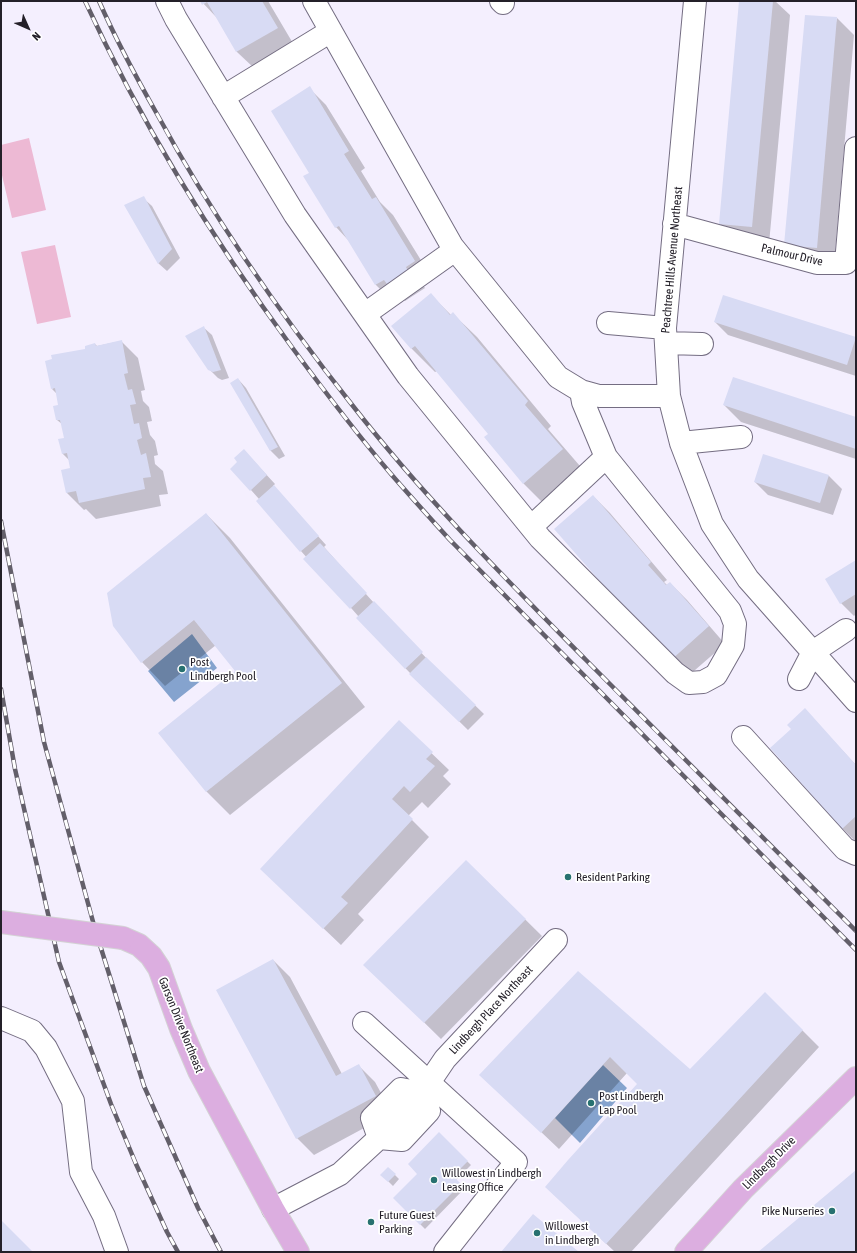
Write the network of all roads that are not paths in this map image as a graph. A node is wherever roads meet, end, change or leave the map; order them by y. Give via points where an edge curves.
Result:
1 (167, 1) edge
2 (314, 1) edge
3 (694, 1) edge
4 (331, 31) junction
5 (224, 97) junction
6 (856, 148) edge
7 (674, 224) junction
8 (455, 250) junction
9 (365, 314) junction
10 (608, 323) dead end
11 (665, 336) junction
12 (702, 344) dead end
13 (581, 391) junction
14 (669, 396) junction
15 (741, 437) dead end
16 (681, 443) junction
17 (606, 457) junction
18 (531, 527) junction
19 (846, 630) dead end
20 (813, 652) junction
21 (799, 678) dead end
22 (856, 700) edge
23 (743, 737) dead end
24 (856, 854) edge
25 (8, 923) edge
26 (556, 940) dead end
27 (1, 1018) edge
28 (364, 1023) dead end
29 (856, 1078) edge
30 (426, 1087) junction
31 (378, 1138) junction
32 (272, 1209) junction
33 (117, 1252) edge
34 (298, 1252) edge
35 (445, 1252) edge
36 (686, 1252) edge

1 - 5 street
2 - 4 street
3 - 7 street, Peachtree Hills Avenue Northeast
4 - 5 street
4 - 8 street
5 - 9 street via 295,215
6 - 7 street, Palmour Drive via 846,263 817,263
7 - 11 street, Peachtree Hills Avenue Northeast
8 - 9 street
8 - 13 street via 558,377
9 - 18 street via 408,376
10 - 11 street
11 - 12 street
11 - 14 street, Peachtree Hills Avenue Northeast
13 - 14 street via 599,396
13 - 17 street via 583,402
14 - 16 street, Peachtree Hills Avenue Northeast
15 - 16 street
16 - 20 street, Peachtree Hills Avenue Northeast via 712,524 748,579
17 - 18 street
17 - 18 street via 730,611 735,624 733,645 716,675 703,682 689,683 675,673
19 - 20 street
20 - 21 street
20 - 22 street, Peachtree Hills Avenue Northeast
23 - 24 street via 845,849
25 - 32 main road, Garson Drive Northeast, bridge via 123,938 139,945 152,956 199,1071
26 - 30 street, Lindbergh Place Northeast via 445,1059
27 - 33 street via 32,1031 46,1048 73,1101 81,1172 104,1216
28 - 30 street
29 - 36 main road, Lindbergh Drive via 743,1188
30 - 31 street via 401,1089 372,1118
30 - 31 street via 429,1112 402,1140
30 - 35 street via 516,1162
31 - 32 street via 340,1174
32 - 34 main road, Garson Drive Northeast

